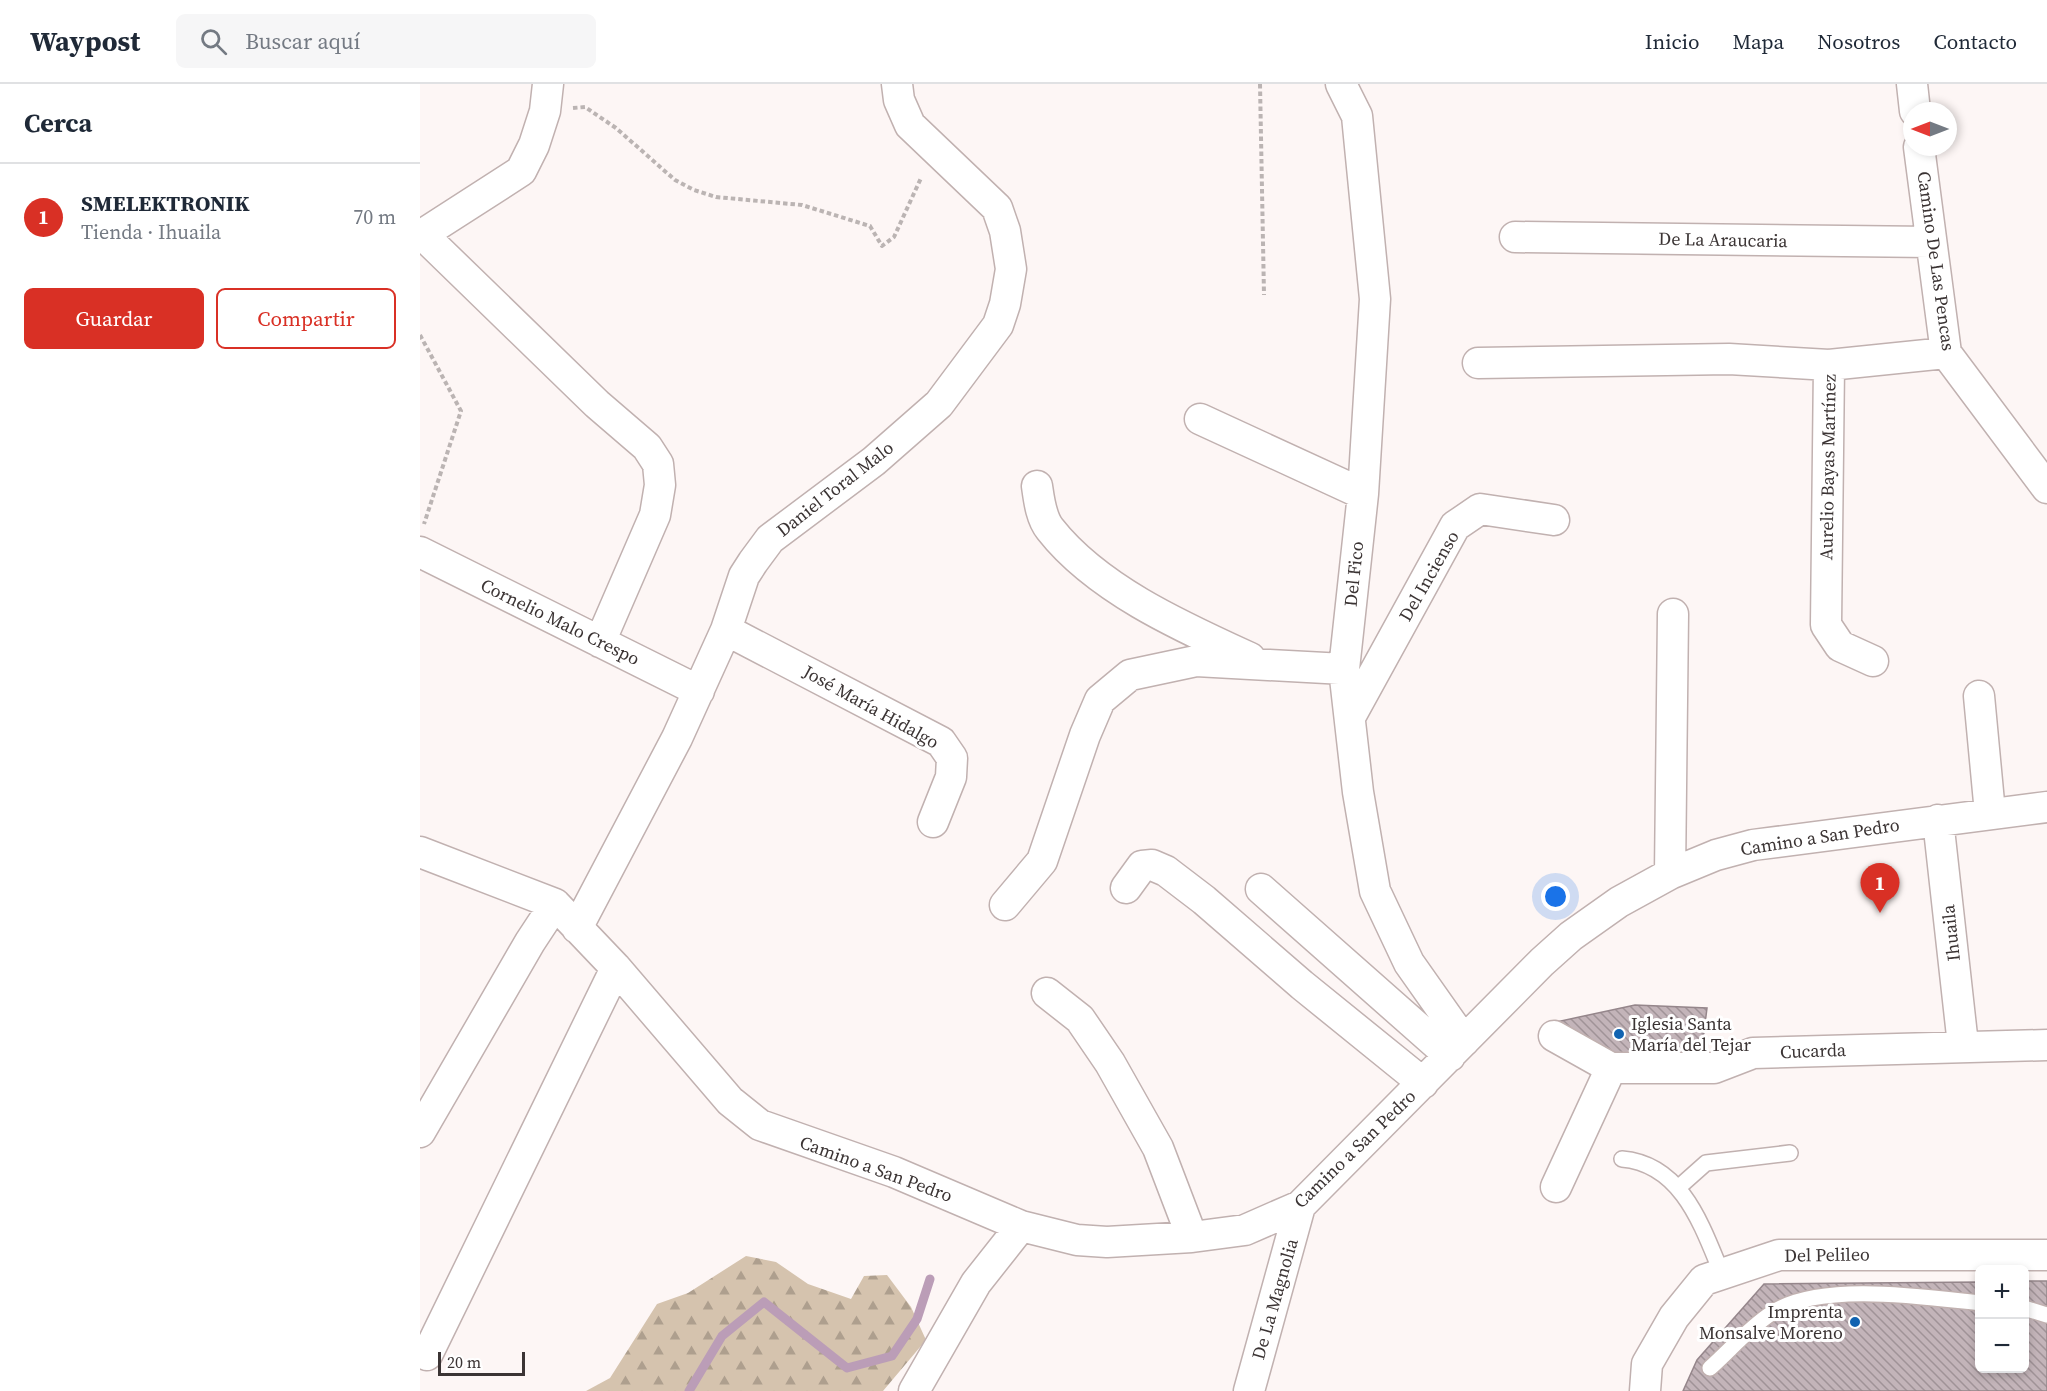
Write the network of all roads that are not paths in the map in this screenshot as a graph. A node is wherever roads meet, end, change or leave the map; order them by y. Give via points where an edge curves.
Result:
1 (897, 84) edge
2 (1341, 84) edge
3 (1912, 84) edge
4 (547, 98) edge
5 (1914, 102) edge
6 (1920, 156) edge
7 (421, 236) edge
8 (1515, 237) dead end
9 (1930, 242) junction
10 (1946, 353) junction
11 (1478, 363) dead end
12 (1829, 365) junction
13 (1200, 419) dead end
14 (1037, 486) dead end
15 (2047, 488) edge
16 (1363, 494) junction
17 (1554, 520) dead end
18 (422, 539) edge
19 (1673, 614) dead end
20 (726, 630) junction
21 (600, 642) junction
22 (1873, 661) dead end
23 (1266, 665) junction
24 (1344, 669) junction
25 (699, 691) junction
26 (1979, 696) dead end
27 (1350, 717) junction
28 (2047, 807) edge
29 (1990, 813) junction
30 (1938, 820) junction
31 (933, 822) dead end
32 (420, 852) edge
33 (1670, 874) junction
34 (1126, 888) dead end
35 (1261, 889) dead end
36 (555, 904) junction
37 (1005, 905) dead end
38 (577, 928) junction
39 (616, 968) junction
40 (1047, 993) dead end
41 (1554, 1036) dead end
42 (1963, 1045) junction
43 (2047, 1045) edge
44 (1457, 1048) junction
45 (1611, 1068) junction
46 (1423, 1083) junction
47 (420, 1132) edge
48 (1790, 1153) dead end
49 (1622, 1159) dead end
50 (1679, 1186) junction
51 (1556, 1188) dead end
52 (1300, 1206) junction
53 (1021, 1226) junction
54 (1192, 1237) junction
55 (2047, 1255) edge
56 (1722, 1274) junction
57 (1975, 1302) edge
58 (2029, 1309) edge
59 (2047, 1315) edge
60 (427, 1355) dead end
61 (1710, 1368) dead end
62 (914, 1391) edge
63 (1249, 1391) edge
64 (1645, 1391) edge

1 - 20 street, Daniel Toral Malo via 909,125 997,208 1011,269 1005,304 998,325 939,404 874,461 770,539 744,576
2 - 16 street, Del Fico via 1357,116 1375,299
3 - 5 street
4 - 7 street via 534,145 520,171
6 - 9 street, Camino De Las Pencas
7 - 21 street via 646,447 658,464 660,485 655,515
8 - 9 street, De La Araucaria
9 - 10 street, Camino De Las Pencas
10 - 12 street, Aurelio Bayas Martínez
10 - 15 street, Camino De Las Pencas
11 - 12 street via 1729,359
12 - 22 street, Aurelio Bayas Martínez via 1826,625 1840,646
13 - 16 street
14 - 23 street via 1048,528 1094,574 1190,630
16 - 24 street, Del Fico
17 - 27 street, Del Incienso via 1480,509 1455,526
18 - 21 street, Cornelio Malo Crespo
19 - 33 street
20 - 25 street, Daniel Toral Malo
20 - 31 street, José María Hidalgo via 942,742 952,758 951,777
21 - 25 street, Cornelio Malo Crespo
23 - 24 street
23 - 37 street via 1196,661 1130,675 1100,699 1042,861
24 - 27 street, Del Fico
25 - 38 street, Daniel Toral Malo
26 - 29 street
27 - 44 street, Del Fico via 1375,891 1409,963
28 - 29 street, Camino a San Pedro
29 - 30 street, Camino a San Pedro
30 - 33 street, Camino a San Pedro via 1753,845
30 - 42 street, Ihuaila
32 - 36 street, Camino a San Pedro
33 - 44 street, Camino a San Pedro via 1619,902 1571,936
34 - 46 street via 1142,866 1152,865 1166,871
35 - 44 street
36 - 38 street, Camino a San Pedro
36 - 47 street
38 - 39 street, Camino a San Pedro
39 - 53 street, Camino a San Pedro via 730,1101 750,1119 782,1135 894,1172
39 - 60 street
40 - 54 street via 1080,1019 1110,1063 1158,1148
41 - 45 street, Cucarda
42 - 43 street, Cucarda
42 - 45 street, Cucarda via 1753,1053 1714,1068
44 - 46 street, Camino a San Pedro
45 - 51 street
46 - 52 street, Camino a San Pedro
48 - 50 lane via 1706,1163
49 - 50 lane via 1642,1161
50 - 56 lane
52 - 54 street, Camino a San Pedro via 1245,1230
52 - 63 street, De La Magnolia
53 - 54 street, Camino a San Pedro via 1077,1240 1107,1242
53 - 62 street via 976,1283
55 - 56 street, Del Pelileo via 1779,1255
56 - 64 street, Del Pelileo via 1704,1280 1674,1317 1647,1364
57 - 61 lane via 1913,1296 1814,1296 1772,1312
58 - 59 lane

